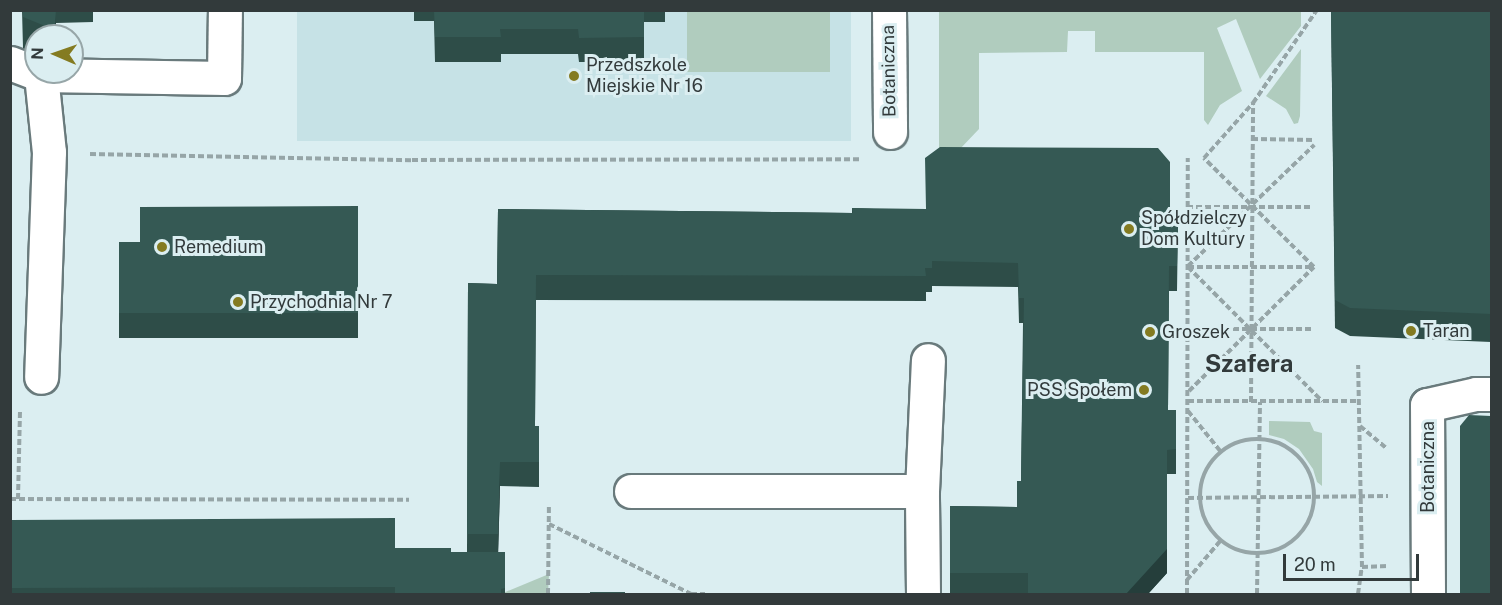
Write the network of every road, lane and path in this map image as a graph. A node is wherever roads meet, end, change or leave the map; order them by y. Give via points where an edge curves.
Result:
1 (225, 10) edge
2 (889, 10) edge
3 (1317, 10) edge
4 (10, 63) edge
5 (24, 68) edge
6 (84, 76) edge
7 (42, 84) edge
8 (1252, 103) junction
9 (890, 132) dead end
10 (1252, 139) junction
11 (49, 152) junction
12 (1188, 158) dead end
13 (871, 159) dead end
14 (1187, 207) junction
15 (1252, 207) junction
16 (1313, 207) dead end
17 (1188, 267) junction
18 (1252, 267) junction
19 (1314, 267) junction
20 (1188, 329) junction
21 (1314, 329) dead end
22 (1251, 330) junction
23 (928, 360) dead end
24 (1358, 364) dead end
25 (41, 377) dead end
26 (1188, 392) junction
27 (1491, 394) edge
28 (1188, 401) junction
29 (1322, 401) junction
30 (1358, 401) junction
31 (1251, 402) junction
32 (1260, 402) junction
33 (1188, 411) junction
34 (1259, 439) junction
35 (1221, 452) junction
36 (631, 491) dead end
37 (922, 491) junction
38 (1360, 496) junction
39 (1388, 496) dead end
40 (1258, 497) junction
41 (1314, 497) junction
42 (1188, 498) junction
43 (1199, 498) junction
44 (10, 499) edge
45 (409, 500) dead end
46 (549, 505) dead end
47 (549, 524) junction
48 (1221, 540) junction
49 (1257, 553) junction
50 (1390, 566) dead end
51 (1362, 567) junction
52 (1187, 580) junction
53 (548, 594) edge
54 (685, 594) edge
55 (691, 594) edge
56 (705, 594) edge
57 (922, 594) edge
58 (1187, 594) edge
59 (1257, 594) edge
60 (1358, 594) edge
61 (1428, 594) edge

1 - 6 street via 224,78
2 - 9 street, Botaniczna
3 - 8 path
4 - 5 street
7 - 11 street
8 - 10 path
8 - 15 path via 1204,158
10 - 15 path
10 - 15 path via 1314,142
11 - 13 path via 412,160
11 - 25 street
12 - 14 path
14 - 15 path
14 - 17 path
15 - 16 path
15 - 17 path
15 - 18 path
15 - 19 path
17 - 18 path
17 - 20 path
17 - 22 path
18 - 19 path
18 - 22 path
19 - 22 path
20 - 22 path
20 - 26 path
21 - 22 path
22 - 26 path
22 - 29 path
22 - 31 path
23 - 37 street
24 - 30 path
26 - 28 path
27 - 61 street, Botaniczna via 1476,393 1427,405
28 - 31 path
28 - 33 path
29 - 30 path
29 - 32 path
30 - 38 path
31 - 32 path
32 - 34 path
33 - 35 path
33 - 42 path
34 - 35 path
34 - 40 path
34 - 41 path via 1279,444 1297,456 1311,480
35 - 43 path via 1208,468
36 - 37 street
37 - 57 street
38 - 39 path
38 - 41 path
38 - 51 path
40 - 41 path
40 - 43 path
40 - 49 path
41 - 49 path via 1312,513 1296,538 1280,548
42 - 43 path
42 - 52 path
43 - 48 path via 1202,515
44 - 45 path
46 - 47 path
47 - 53 path
47 - 55 path
48 - 49 path
48 - 52 path
49 - 59 path
50 - 51 path
51 - 60 path
52 - 58 path
54 - 55 path
55 - 56 path

